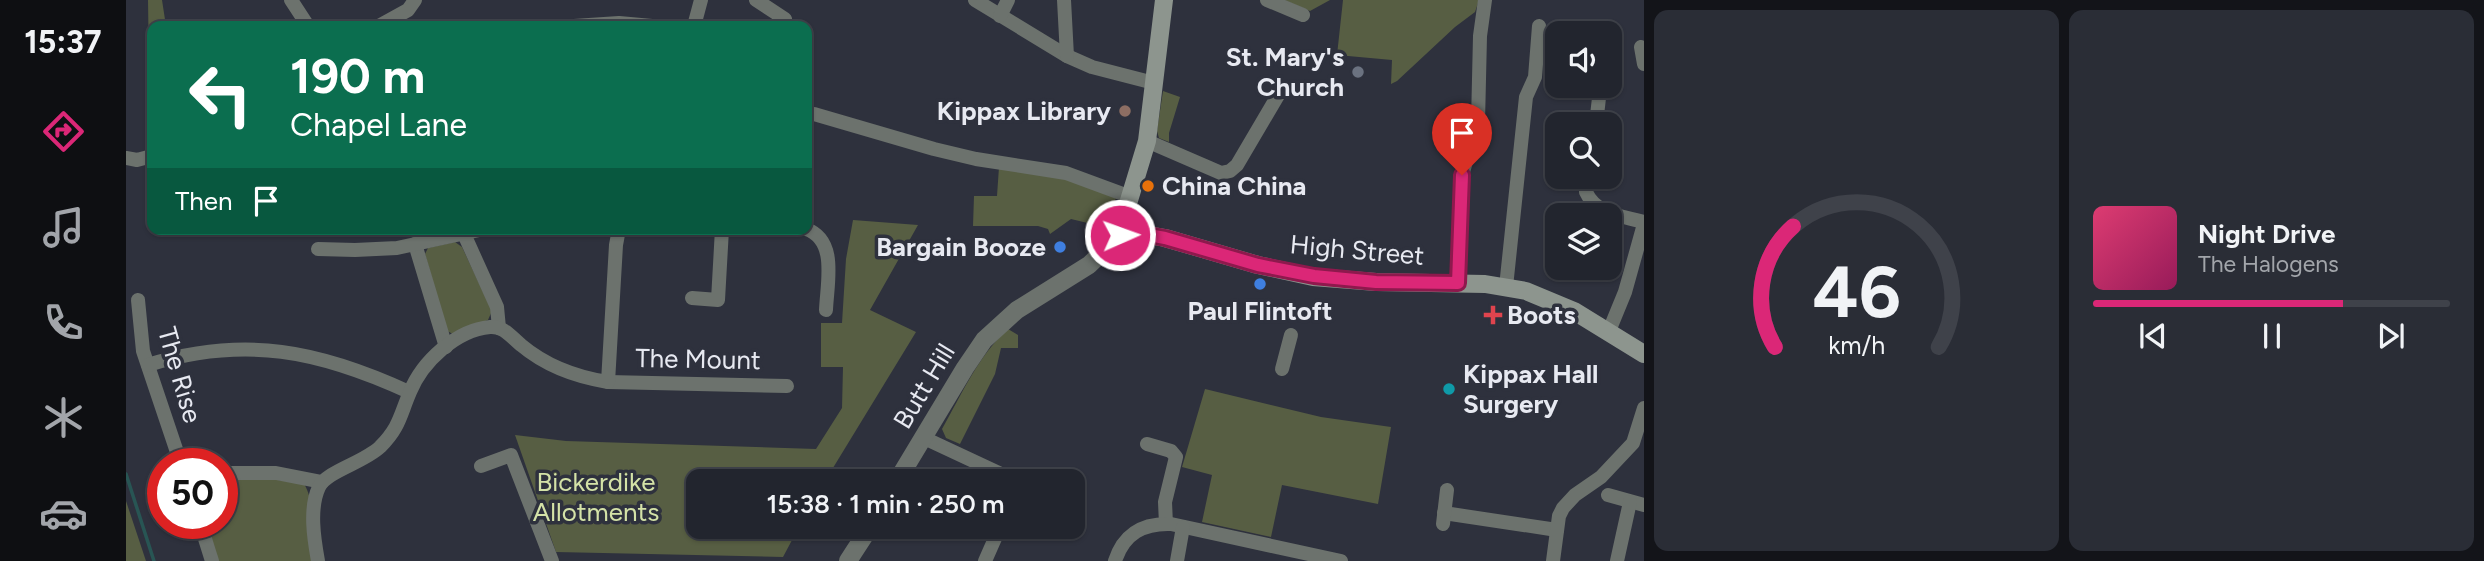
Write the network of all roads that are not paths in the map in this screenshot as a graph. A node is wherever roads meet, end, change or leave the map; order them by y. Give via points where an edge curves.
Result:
1 (291, 0) edge
2 (415, 0) edge
3 (701, 0) edge
4 (756, 0) edge
5 (975, 0) edge
6 (1008, 0) edge
7 (1064, 0) edge
8 (1164, 0) edge
9 (1267, 0) edge
10 (1485, 0) edge
11 (1303, 15) dead end
12 (1000, 16) junction
13 (785, 19) dead end
14 (304, 21) edge
15 (388, 21) edge
16 (695, 21) edge
17 (1539, 26) dead end
18 (1641, 47) dead end
19 (1067, 56) junction
20 (1644, 64) edge
21 (1154, 83) junction
22 (1280, 92) dead end
23 (1599, 98) dead end
24 (1597, 112) edge
25 (814, 114) dead end
26 (1147, 141) junction
27 (147, 157) edge
28 (126, 158) edge
29 (1586, 189) edge
30 (1131, 197) junction
31 (1644, 223) edge
32 (1128, 230) junction
33 (812, 232) edge
34 (459, 235) edge
35 (464, 235) edge
36 (610, 235) edge
37 (618, 235) edge
38 (722, 235) edge
39 (415, 244) junction
40 (616, 245) junction
41 (318, 249) dead end
42 (1458, 283) junction
43 (1507, 287) junction
44 (692, 298) dead end
45 (138, 300) dead end
46 (826, 310) dead end
47 (499, 328) junction
48 (1609, 331) junction
49 (1291, 335) dead end
50 (446, 347) junction
51 (1644, 354) edge
52 (148, 365) junction
53 (1282, 369) dead end
54 (608, 382) junction
55 (787, 386) dead end
56 (410, 392) junction
57 (1643, 413) edge
58 (924, 438) junction
59 (1146, 444) dead end
60 (176, 448) edge
61 (481, 466) dead end
62 (905, 469) edge
63 (990, 469) edge
64 (238, 473) edge
65 (322, 482) junction
66 (1447, 490) dead end
67 (1608, 495) dead end
68 (1637, 503) edge
69 (1166, 524) junction
70 (1183, 527) junction
71 (1557, 530) junction
72 (205, 539) edge
73 (862, 539) edge
74 (995, 539) edge
75 (212, 561) edge
76 (318, 561) edge
77 (552, 561) edge
78 (848, 561) edge
79 (985, 561) edge
80 (1115, 561) edge
81 (1177, 561) edge
82 (1341, 561) edge
83 (1553, 561) edge
84 (1617, 561) edge

1 - 14 street
2 - 15 street via 408,10
3 - 16 street
4 - 13 street
5 - 12 street
6 - 12 street
7 - 19 street
8 - 21 main road
9 - 11 street
10 - 42 street via 1478,122 1462,175
12 - 19 street
17 - 43 street via 1535,78 1526,97
18 - 20 street
19 - 21 street
21 - 26 main road
22 - 26 street via 1230,171 1216,172
23 - 24 street
25 - 30 street via 976,159 1066,173
26 - 30 main road
27 - 28 street
29 - 31 street via 1588,197 1603,211
30 - 32 main road via 1126,212
31 - 48 street
32 - 42 main road, High Street via 1314,276
32 - 58 street, Butt Hill via 1089,265 1002,322 975,351
33 - 46 street via 827,248
34 - 39 street
35 - 47 street via 496,307
36 - 40 street
37 - 40 street
38 - 44 street via 718,300
39 - 41 street
39 - 50 street
40 - 54 street
42 - 43 main road, High Street
43 - 48 main road, High Street via 1554,301
45 - 52 street, The Rise
47 - 50 street via 482,329
47 - 54 street, The Mount via 549,364
48 - 51 main road, High Street
49 - 53 street
50 - 56 street via 424,368
52 - 56 street via 216,351 280,351 343,364
52 - 60 street, The Rise
54 - 55 street, The Mount
56 - 65 street via 403,416 382,445
57 - 71 street via 1633,443 1601,477 1568,500
58 - 62 street, Butt Hill
58 - 63 street
59 - 69 street via 1171,451 1175,457 1165,502
61 - 77 street via 511,455
64 - 65 street via 276,473
65 - 76 street via 314,513
66 - 71 street via 1444,518
67 - 68 street
68 - 84 street
69 - 70 street
69 - 80 street via 1135,531
70 - 81 street
70 - 82 street
71 - 83 street
72 - 75 street
73 - 78 street
74 - 79 street

